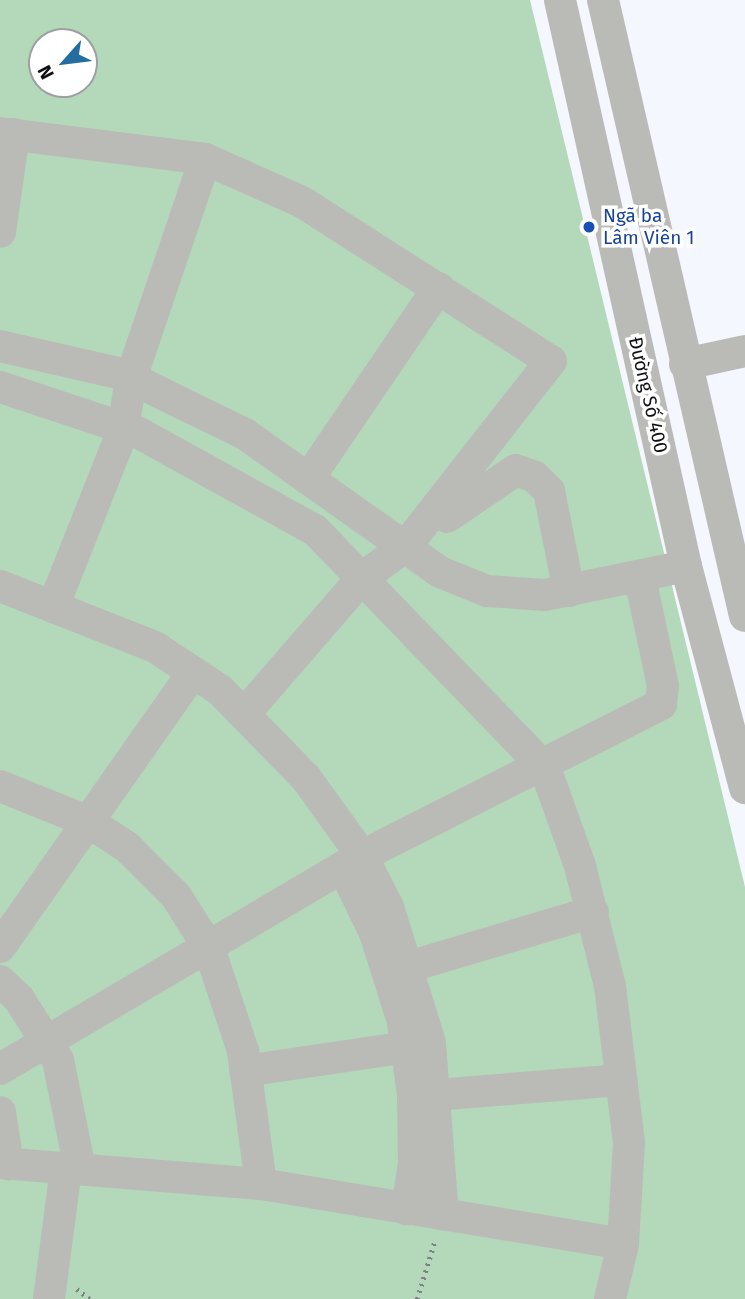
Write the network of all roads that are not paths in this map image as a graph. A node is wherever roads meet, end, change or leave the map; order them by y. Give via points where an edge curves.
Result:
1 (560, 0) edge
2 (604, 0) edge
3 (7, 134) edge
4 (205, 159) junction
5 (0, 232) edge
6 (438, 288) junction
7 (0, 346) edge
8 (745, 351) edge
9 (685, 364) junction
10 (131, 378) junction
11 (0, 387) edge
12 (123, 430) junction
13 (309, 478) junction
14 (735, 529) edge
15 (412, 550) junction
16 (686, 566) junction
17 (362, 578) junction
18 (640, 578) junction
19 (0, 586) edge
20 (569, 591) junction
21 (52, 607) junction
22 (745, 616) edge
23 (193, 672) junction
24 (246, 712) junction
25 (545, 768) junction
26 (0, 786) edge
27 (745, 788) edge
28 (87, 821) junction
29 (352, 862) junction
30 (593, 912) junction
31 (0, 947) edge
32 (209, 948) junction
33 (408, 967) junction
34 (0, 981) edge
35 (47, 1042) junction
36 (418, 1045) junction
37 (0, 1069) edge
38 (245, 1071) junction
39 (621, 1080) junction
40 (435, 1095) junction
41 (0, 1112) edge
42 (4, 1163) edge
43 (73, 1169) junction
44 (261, 1184) junction
45 (407, 1209) junction
46 (443, 1215) junction
47 (623, 1244) junction
48 (49, 1299) edge
49 (610, 1299) edge

1 - 16 street, Đường Số 400
2 - 9 street
3 - 4 street
3 - 5 street
4 - 6 street via 302,202
4 - 10 street
6 - 13 street
6 - 15 street via 551,361
7 - 10 street
8 - 9 street
9 - 14 street
10 - 12 street
10 - 13 street via 245,434
11 - 12 street
12 - 17 street via 315,530
12 - 21 street
13 - 15 street
14 - 22 street
15 - 17 street
15 - 20 street via 440,572 487,591
15 - 20 street via 456,510 516,470 549,491
16 - 18 street
16 - 27 street, Đường Số 400
17 - 24 street
17 - 25 street
18 - 20 street
18 - 25 street via 663,686 661,705
19 - 21 street
21 - 23 street via 155,647
23 - 24 street
23 - 28 street
24 - 29 street via 306,778
25 - 29 street
25 - 30 street
26 - 28 street
28 - 31 street
28 - 32 street via 127,847 176,896
29 - 32 street
29 - 33 street
29 - 36 street
30 - 33 street
30 - 39 street
32 - 35 street
32 - 38 street
33 - 36 street
34 - 35 street
35 - 37 street
35 - 43 street via 58,1060
36 - 38 street
36 - 40 street
36 - 45 street via 414,1163
38 - 44 street
39 - 40 street
39 - 47 street via 629,1143
40 - 46 street
41 - 42 street
42 - 43 street
43 - 44 street
43 - 48 street
44 - 45 street
45 - 46 street
46 - 47 street
47 - 49 street

